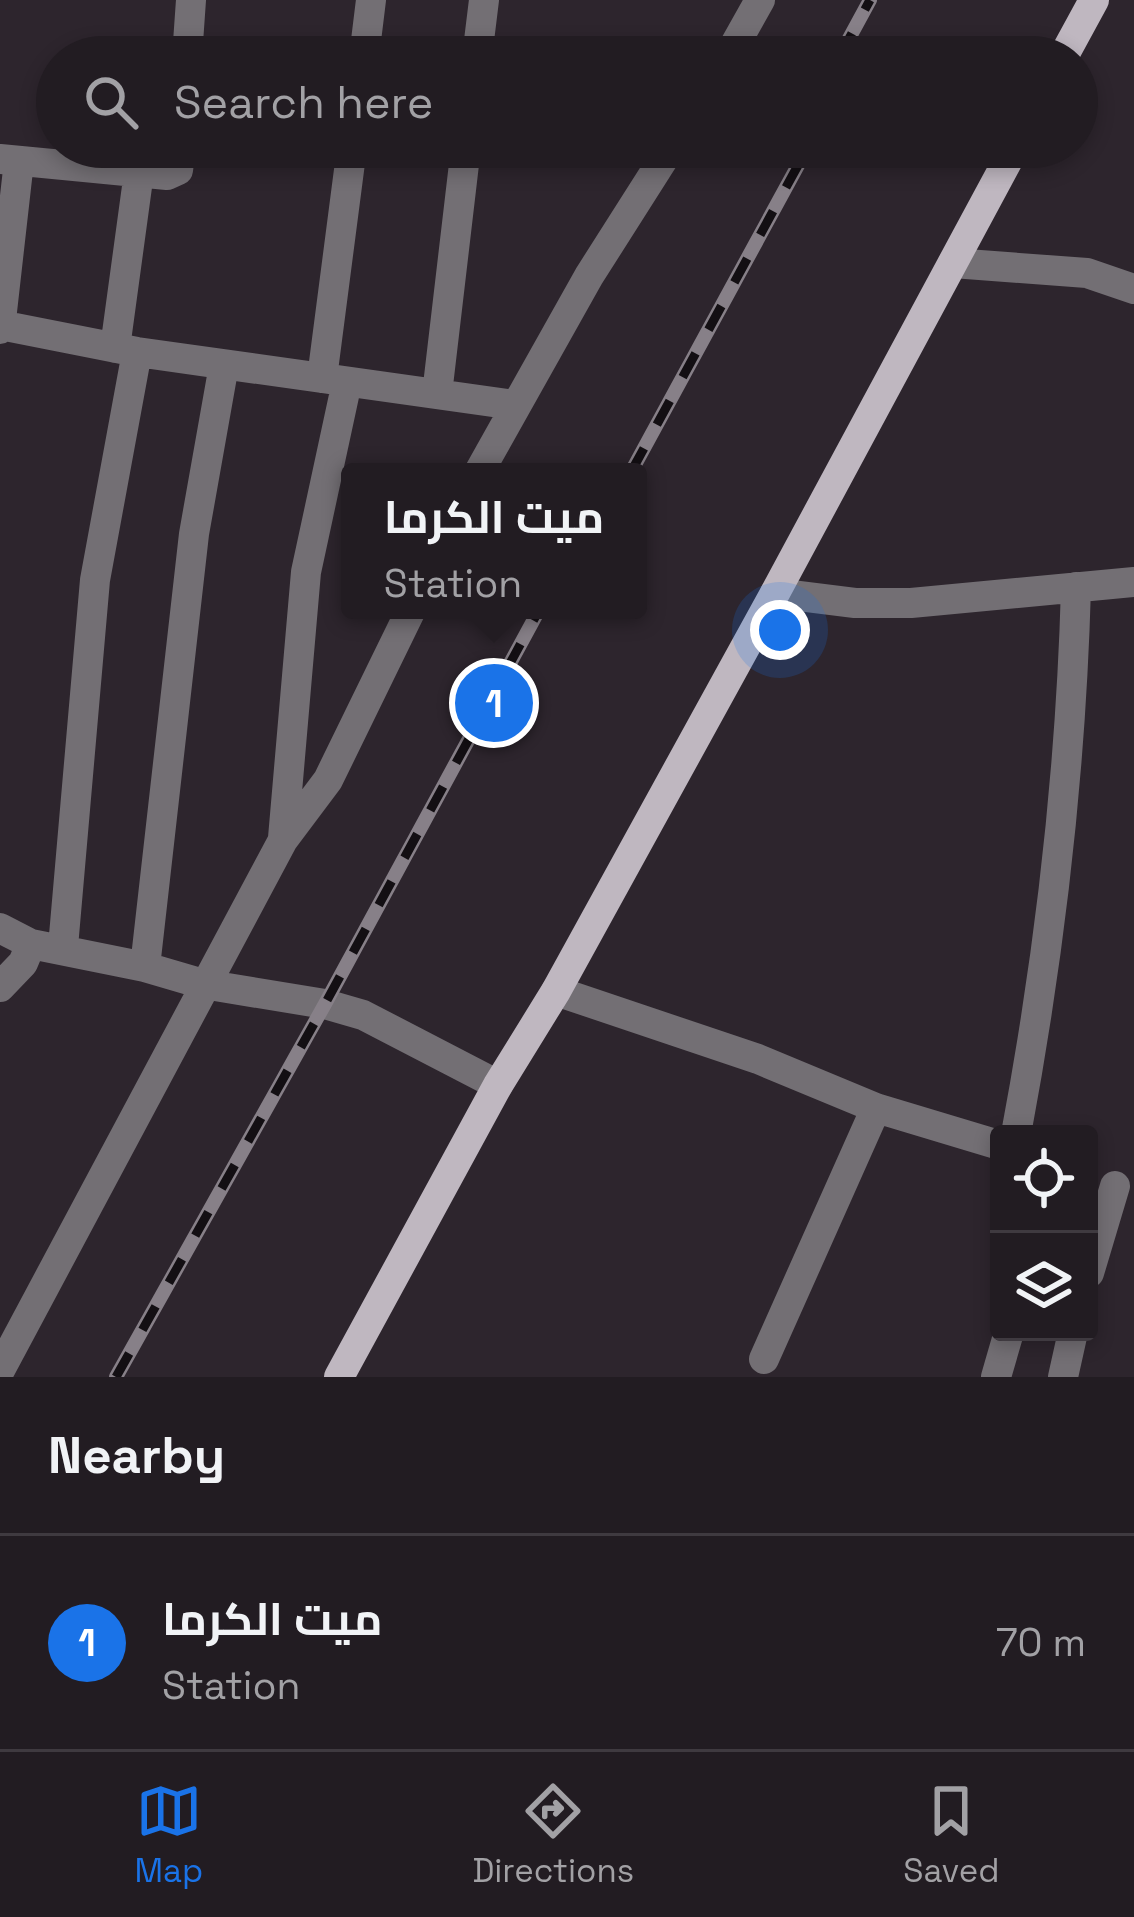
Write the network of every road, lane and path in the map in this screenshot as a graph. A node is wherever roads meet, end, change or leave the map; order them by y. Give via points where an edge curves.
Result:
1 (191, 0) edge
2 (371, 0) edge
3 (484, 0) edge
4 (760, 0) edge
5 (1094, 0) edge
6 (188, 36) edge
7 (367, 36) edge
8 (480, 36) edge
9 (740, 36) edge
10 (1075, 36) edge
11 (10, 160) edge
12 (96, 168) edge
13 (177, 168) edge
14 (350, 168) edge
15 (464, 168) edge
16 (658, 168) edge
17 (1004, 168) edge
18 (139, 172) junction
19 (953, 263) junction
20 (1134, 289) edge
21 (0, 326) edge
22 (126, 350) junction
23 (224, 364) junction
24 (335, 380) junction
25 (437, 394) junction
26 (514, 405) junction
27 (484, 463) edge
28 (1134, 582) edge
29 (1076, 587) junction
30 (776, 593) junction
31 (407, 619) edge
32 (283, 840) junction
33 (0, 928) edge
34 (31, 944) junction
35 (63, 947) junction
36 (145, 967) junction
37 (203, 984) junction
38 (0, 987) edge
39 (556, 991) junction
40 (498, 1085) junction
41 (876, 1108) junction
42 (1017, 1125) edge
43 (990, 1142) edge
44 (1113, 1184) edge
45 (1098, 1240) edge
46 (1006, 1341) edge
47 (1070, 1341) edge
48 (764, 1359) dead end
49 (0, 1370) edge
50 (338, 1377) edge
51 (996, 1377) edge
52 (1063, 1377) edge

1 - 6 street
2 - 7 street
3 - 8 street
4 - 9 street
5 - 10 main road
11 - 21 street
12 - 18 street
13 - 18 street
14 - 24 street
15 - 25 street
16 - 26 street
17 - 19 main road
18 - 22 street
19 - 20 street via 1087,273
19 - 30 main road
21 - 22 street
22 - 23 street
22 - 35 street via 95,580
23 - 24 street
23 - 36 street via 194,535
24 - 25 street
24 - 32 street via 306,572
25 - 26 street
26 - 27 street
28 - 29 street
29 - 30 street via 911,603
29 - 42 street via 1057,880
30 - 39 main road
31 - 32 street via 328,780
32 - 37 street
33 - 34 street
34 - 35 street
34 - 38 street
35 - 36 street
36 - 37 street
37 - 40 street via 363,1015
37 - 49 street
39 - 40 main road
39 - 41 street
40 - 50 main road
41 - 43 street
41 - 48 street
44 - 45 street
46 - 51 street
47 - 52 street

